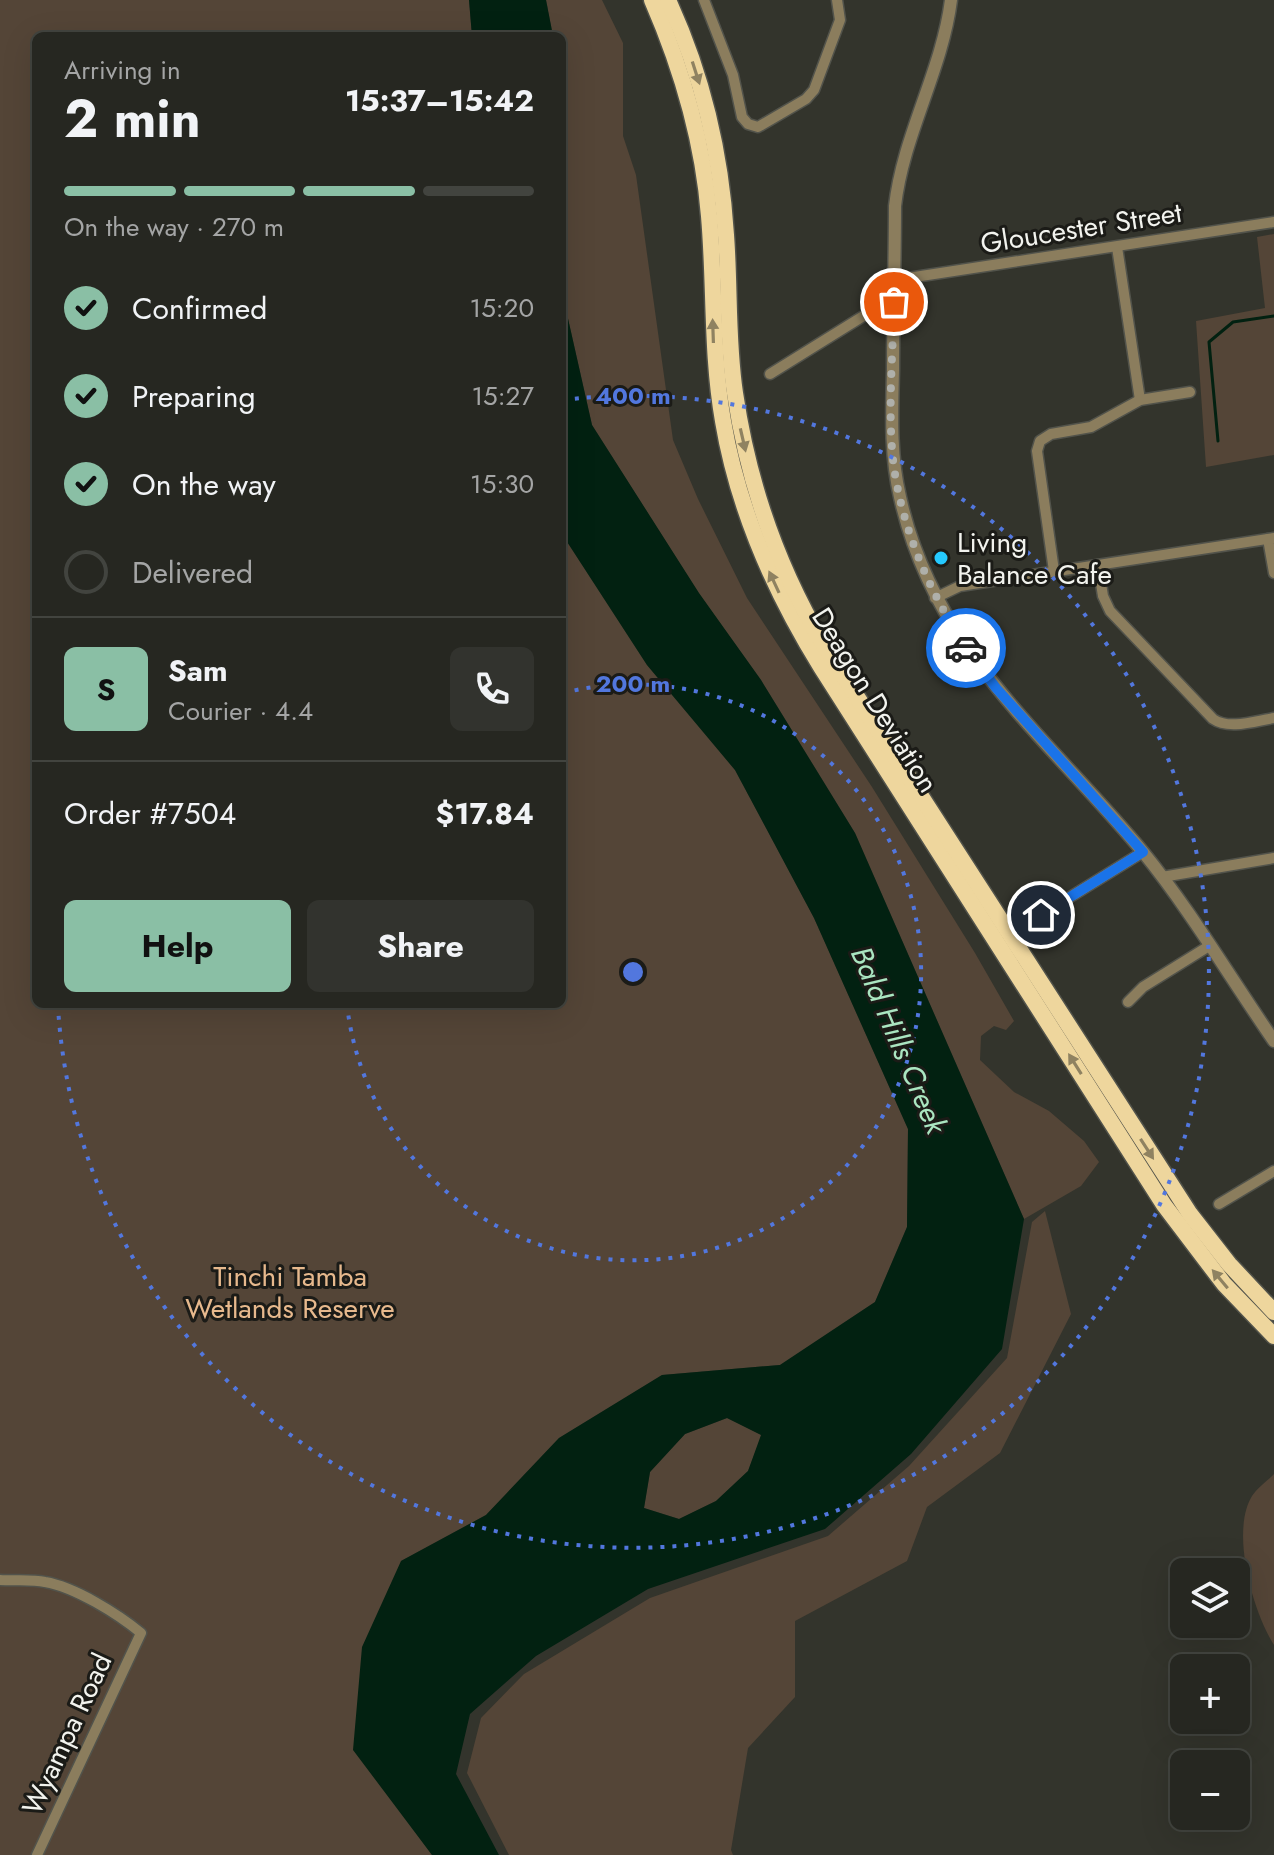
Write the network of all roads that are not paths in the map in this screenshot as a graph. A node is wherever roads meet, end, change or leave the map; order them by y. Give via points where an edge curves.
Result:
1 (652, 0) edge
2 (668, 0) edge
3 (704, 0) edge
4 (837, 0) edge
5 (951, 0) edge
6 (1274, 222) edge
7 (1117, 247) junction
8 (895, 280) junction
9 (894, 302) junction
10 (770, 374) dead end
11 (1190, 392) dead end
12 (1140, 400) junction
13 (1271, 538) edge
14 (1098, 565) junction
15 (1054, 571) junction
16 (1274, 573) edge
17 (935, 598) junction
18 (1274, 718) edge
19 (1143, 852) junction
20 (1274, 858) edge
21 (1162, 877) junction
22 (1041, 915) dead end
23 (1209, 946) junction
24 (1128, 1002) dead end
25 (1274, 1041) edge
26 (1274, 1171) edge
27 (1219, 1204) dead end
28 (1274, 1312) edge
29 (1274, 1336) edge
30 (0, 1580) edge
31 (37, 1855) edge

29 -> 1 highway, Deagon Deviation via 1224,1284 1164,1205 821,667 778,591 752,529 727,444 716,370 704,175 687,96
2 -> 28 highway, Deagon Deviation via 699,80 716,149 740,425 757,497 791,586 823,644 1190,1214
3 - 4 street via 733,75 742,117 758,127 814,90 840,20
5 - 8 street via 900,177
6 - 7 street, Gloucester Street
7 - 8 street, Gloucester Street
7 - 12 street
8 - 9 street
9 - 10 street via 886,302
9 - 17 street via 894,468 916,553
11 - 12 street
12 - 15 street via 1091,427 1036,437
13 - 14 street
13 - 16 street
14 - 15 street
14 - 18 street via 1110,611 1213,719 1229,725
15 - 17 street via 960,586
17 - 19 street via 996,688
19 - 21 street
19 - 22 street
20 - 21 street
21 - 23 street
23 - 24 street
23 - 25 street
26 - 27 street
30 - 31 street, Wyampa Road via 46,1582 78,1594 141,1633

